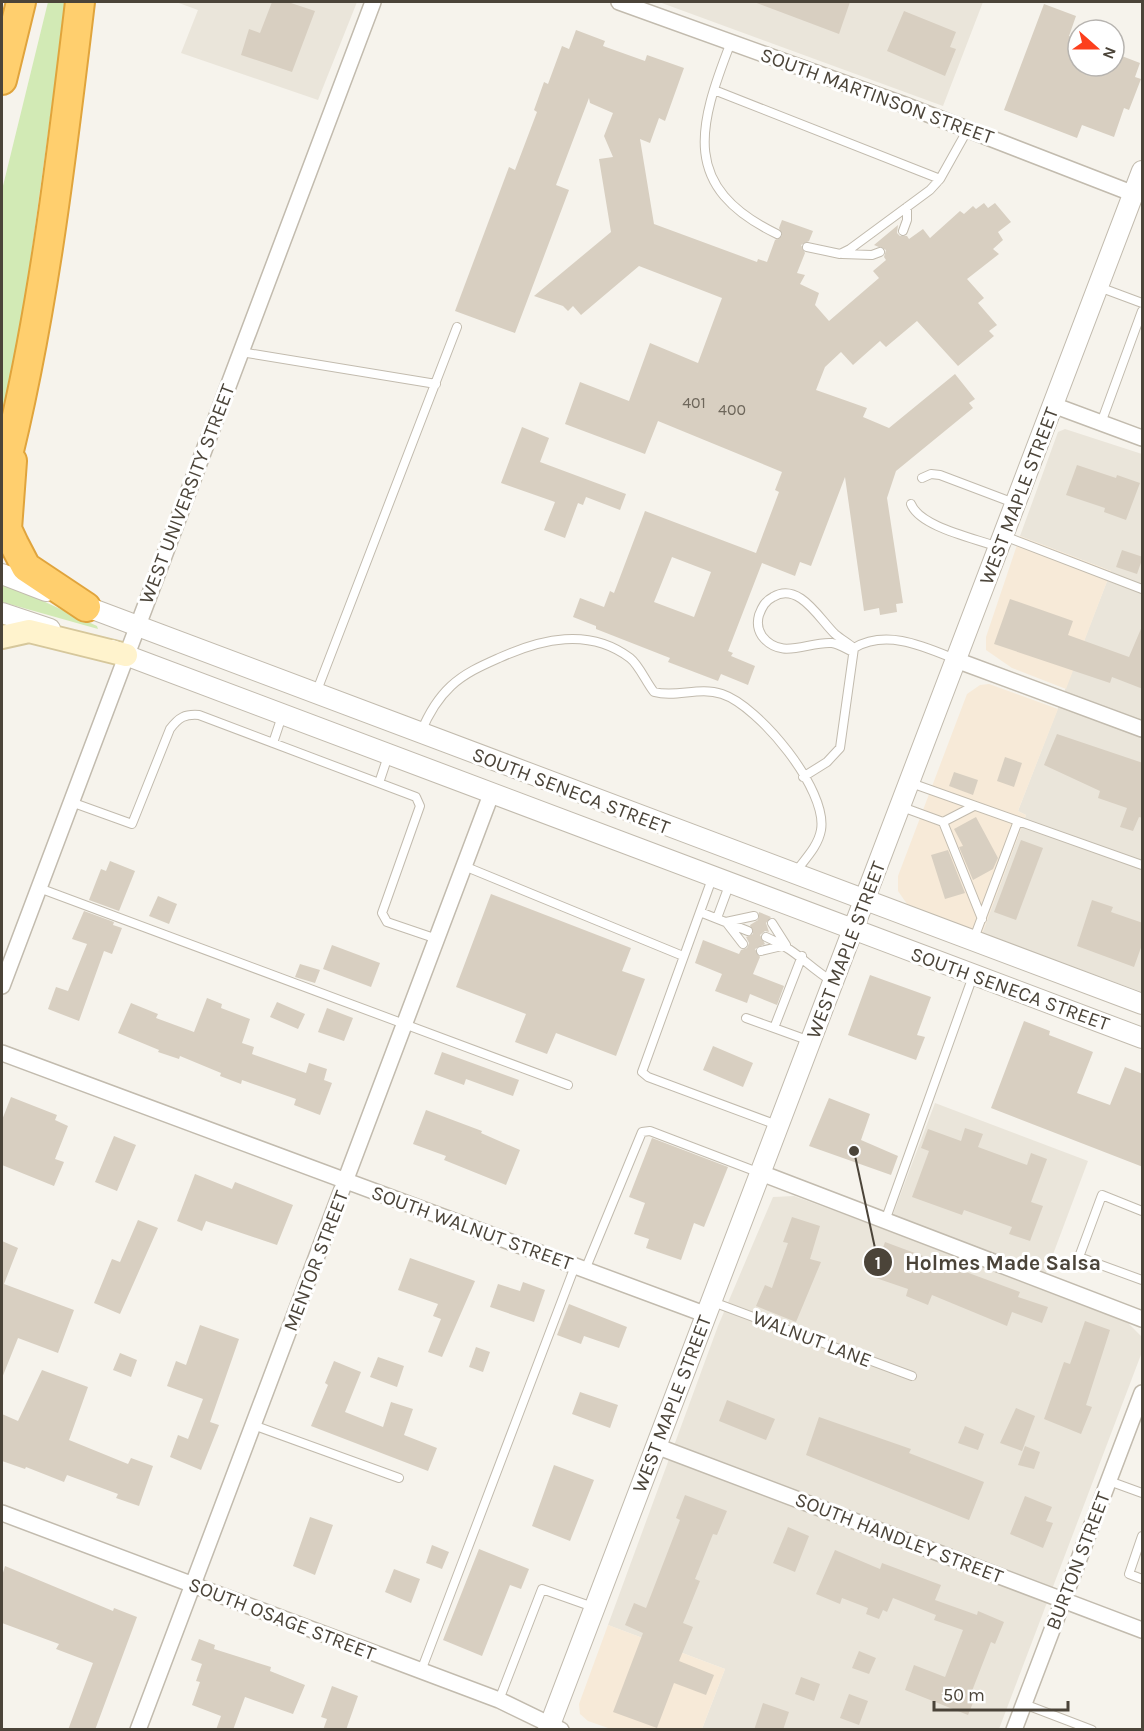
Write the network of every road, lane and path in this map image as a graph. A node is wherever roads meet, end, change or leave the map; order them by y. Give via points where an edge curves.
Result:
1 (21, 2) edge
2 (80, 2) edge
3 (373, 2) edge
4 (619, 2) edge
5 (731, 42) junction
6 (2, 80) edge
7 (714, 90) junction
8 (968, 129) junction
9 (1143, 171) edge
10 (940, 179) junction
11 (1134, 194) junction
12 (907, 207) junction
13 (903, 231) dead end
14 (777, 234) dead end
15 (807, 247) dead end
16 (880, 252) dead end
17 (840, 254) junction
18 (1098, 287) junction
19 (1143, 303) edge
20 (1143, 311) edge
21 (458, 327) dead end
22 (241, 352) junction
23 (435, 384) junction
24 (1053, 405) junction
25 (17, 412) junction
26 (1101, 423) junction
27 (1143, 438) edge
28 (922, 478) dead end
29 (2, 479) edge
30 (1016, 503) junction
31 (910, 504) dead end
32 (1001, 541) junction
33 (2, 574) edge
34 (1143, 589) edge
35 (86, 608) junction
36 (2, 613) edge
37 (137, 627) junction
38 (2, 637) edge
39 (853, 650) junction
40 (126, 655) junction
41 (956, 660) junction
42 (316, 694) junction
43 (283, 714) junction
44 (1143, 729) edge
45 (421, 734) junction
46 (273, 743) junction
47 (389, 754) junction
48 (803, 777) junction
49 (379, 783) junction
50 (909, 783) junction
51 (492, 792) junction
52 (71, 802) junction
53 (900, 806) junction
54 (974, 806) junction
55 (1018, 821) junction
56 (944, 822) junction
57 (464, 866) junction
58 (1143, 866) edge
59 (794, 875) junction
60 (721, 880) junction
61 (39, 888) junction
62 (864, 901) junction
63 (700, 912) junction
64 (754, 916) dead end
65 (717, 918) junction
66 (982, 919) junction
67 (726, 922) junction
68 (772, 923) dead end
69 (853, 930) junction
70 (748, 931) dead end
71 (766, 937) dead end
72 (437, 939) junction
73 (973, 941) junction
74 (743, 944) dead end
75 (786, 945) junction
76 (761, 951) dead end
77 (683, 956) junction
78 (802, 956) junction
79 (974, 975) junction
80 (834, 983) junction
81 (2, 986) edge
82 (1143, 1004) edge
83 (746, 1018) dead end
84 (405, 1025) junction
85 (774, 1028) junction
86 (1143, 1038) edge
87 (811, 1042) junction
88 (2, 1053) edge
89 (568, 1085) dead end
90 (779, 1126) junction
91 (761, 1173) junction
92 (346, 1182) junction
93 (1143, 1211) edge
94 (885, 1221) junction
95 (580, 1268) junction
96 (1143, 1280) edge
97 (709, 1308) junction
98 (1143, 1319) edge
99 (912, 1376) dead end
100 (1143, 1393) edge
101 (253, 1425) junction
102 (656, 1446) junction
103 (399, 1478) dead end
104 (1109, 1481) junction
105 (1143, 1493) edge
106 (2, 1513) edge
107 (1143, 1536) edge
108 (1143, 1579) edge
109 (191, 1585) junction
110 (1063, 1600) junction
111 (594, 1608) junction
112 (1143, 1630) edge
113 (421, 1671) junction
114 (499, 1700) junction
115 (1024, 1704) junction
116 (553, 1728) edge
117 (138, 1730) edge
118 (1014, 1730) edge
119 (1092, 1730) edge

1 - 6 highway
2 - 25 highway via 41,284
3 - 22 street, WEST UNIVERSITY STREET
4 - 5 street, SOUTH MARTINSON STREET
5 - 7 lane
5 - 8 street, SOUTH MARTINSON STREET
7 - 10 lane
7 - 14 lane via 704,121 712,176 737,211
8 - 10 lane
8 - 11 street, SOUTH MARTINSON STREET
9 - 11 street, WEST MAPLE STREET
10 - 12 lane
11 - 18 street, WEST MAPLE STREET
12 - 13 lane
12 - 17 lane
15 - 17 lane
16 - 17 lane
18 - 19 lane
18 - 24 street, WEST MAPLE STREET
20 - 26 lane
21 - 23 lane
22 - 23 lane
22 - 37 street, WEST UNIVERSITY STREET
23 - 42 lane
24 - 26 street
24 - 30 street, WEST MAPLE STREET
25 - 29 highway
25 - 35 highway via 7,529 26,567
26 - 27 street
28 - 30 lane via 940,476
30 - 32 street, WEST MAPLE STREET
31 - 32 lane via 914,513 927,522
32 - 34 lane
32 - 41 street, WEST MAPLE STREET
33 - 35 street, SOUTH SENECA STREET
35 - 37 street, SOUTH SENECA STREET
36 - 40 street, SOUTH SENECA STREET
37 - 40 street, WEST UNIVERSITY STREET
37 - 42 street, SOUTH SENECA STREET
38 - 40 main road via 29,631
39 - 39 lane via 811,605 794,596 783,593 763,604 757,621 760,635 770,644 783,649 834,643
39 - 41 lane via 868,640 908,642
39 - 48 lane via 840,748
40 - 43 street, SOUTH SENECA STREET
40 - 52 street, WEST UNIVERSITY STREET
41 - 44 street
41 - 50 street, WEST MAPLE STREET
42 - 45 street, SOUTH SENECA STREET
43 - 46 lane
43 - 47 street, SOUTH SENECA STREET
45 - 48 lane via 434,705 472,669 527,645 574,638 594,642 632,659 654,692 665,695 706,690 724,694 770,730
45 - 59 street, SOUTH SENECA STREET
46 - 49 lane
46 - 52 lane via 188,714 178,718 170,729 132,824
47 - 49 lane
47 - 51 street, SOUTH SENECA STREET
48 - 59 lane via 820,812 821,830
49 - 72 lane via 416,797 420,806 382,913 387,922
50 - 53 street, WEST MAPLE STREET
50 - 54 lane
51 - 57 street, MENTOR STREET
51 - 60 street, SOUTH SENECA STREET
52 - 61 street, WEST UNIVERSITY STREET
53 - 56 lane
53 - 62 street, WEST MAPLE STREET
54 - 55 lane
54 - 56 lane
55 - 58 lane
55 - 66 lane
56 - 66 lane
57 - 72 street, MENTOR STREET
57 - 77 lane
59 - 62 street, SOUTH SENECA STREET
60 - 63 lane
60 - 65 lane
60 - 69 street, SOUTH SENECA STREET
61 - 81 street, WEST UNIVERSITY STREET
61 - 84 lane
62 - 69 street, WEST MAPLE STREET
62 - 73 street, SOUTH SENECA STREET
63 - 65 lane
63 - 77 lane
64 - 67 lane
65 - 67 lane
66 - 73 lane
67 - 70 lane
67 - 74 lane
68 - 75 lane
69 - 79 street, SOUTH SENECA STREET
69 - 80 street, WEST MAPLE STREET
71 - 75 lane
72 - 84 street, MENTOR STREET
73 - 82 street, SOUTH SENECA STREET
75 - 76 lane
75 - 78 lane
77 - 90 lane via 642,1072
78 - 80 lane via 807,966
78 - 85 lane
79 - 86 street, SOUTH SENECA STREET
79 - 94 lane
80 - 87 street, WEST MAPLE STREET
83 - 85 lane
84 - 89 lane
84 - 92 street, MENTOR STREET
85 - 87 lane
87 - 90 street, WEST MAPLE STREET
88 - 92 street, SOUTH WALNUT STREET
90 - 91 street, WEST MAPLE STREET
91 - 94 street
91 - 95 lane via 646,1130 642,1132
91 - 97 street, WEST MAPLE STREET
92 - 95 street, SOUTH WALNUT STREET
92 - 101 street, MENTOR STREET
93 - 96 lane via 1102,1195 1079,1257
94 - 98 street
95 - 97 street, SOUTH WALNUT STREET
95 - 113 lane
97 - 99 lane, WALNUT LANE
97 - 102 street, WEST MAPLE STREET
100 - 104 street, BURTON STREET
101 - 103 lane
101 - 109 street, MENTOR STREET
102 - 110 street, SOUTH HANDLEY STREET
102 - 111 street, WEST MAPLE STREET
104 - 105 lane
104 - 110 street, BURTON STREET
106 - 109 street, SOUTH OSAGE STREET
107 - 108 lane via 1129,1574
109 - 113 street, SOUTH OSAGE STREET
109 - 117 street, MENTOR STREET
110 - 112 street, SOUTH HANDLEY STREET
110 - 115 street, BURTON STREET
111 - 114 lane via 542,1589
111 - 116 street, WEST MAPLE STREET
113 - 114 street, SOUTH OSAGE STREET
114 - 116 street, SOUTH OSAGE STREET
115 - 118 street, BURTON STREET
115 - 119 lane

